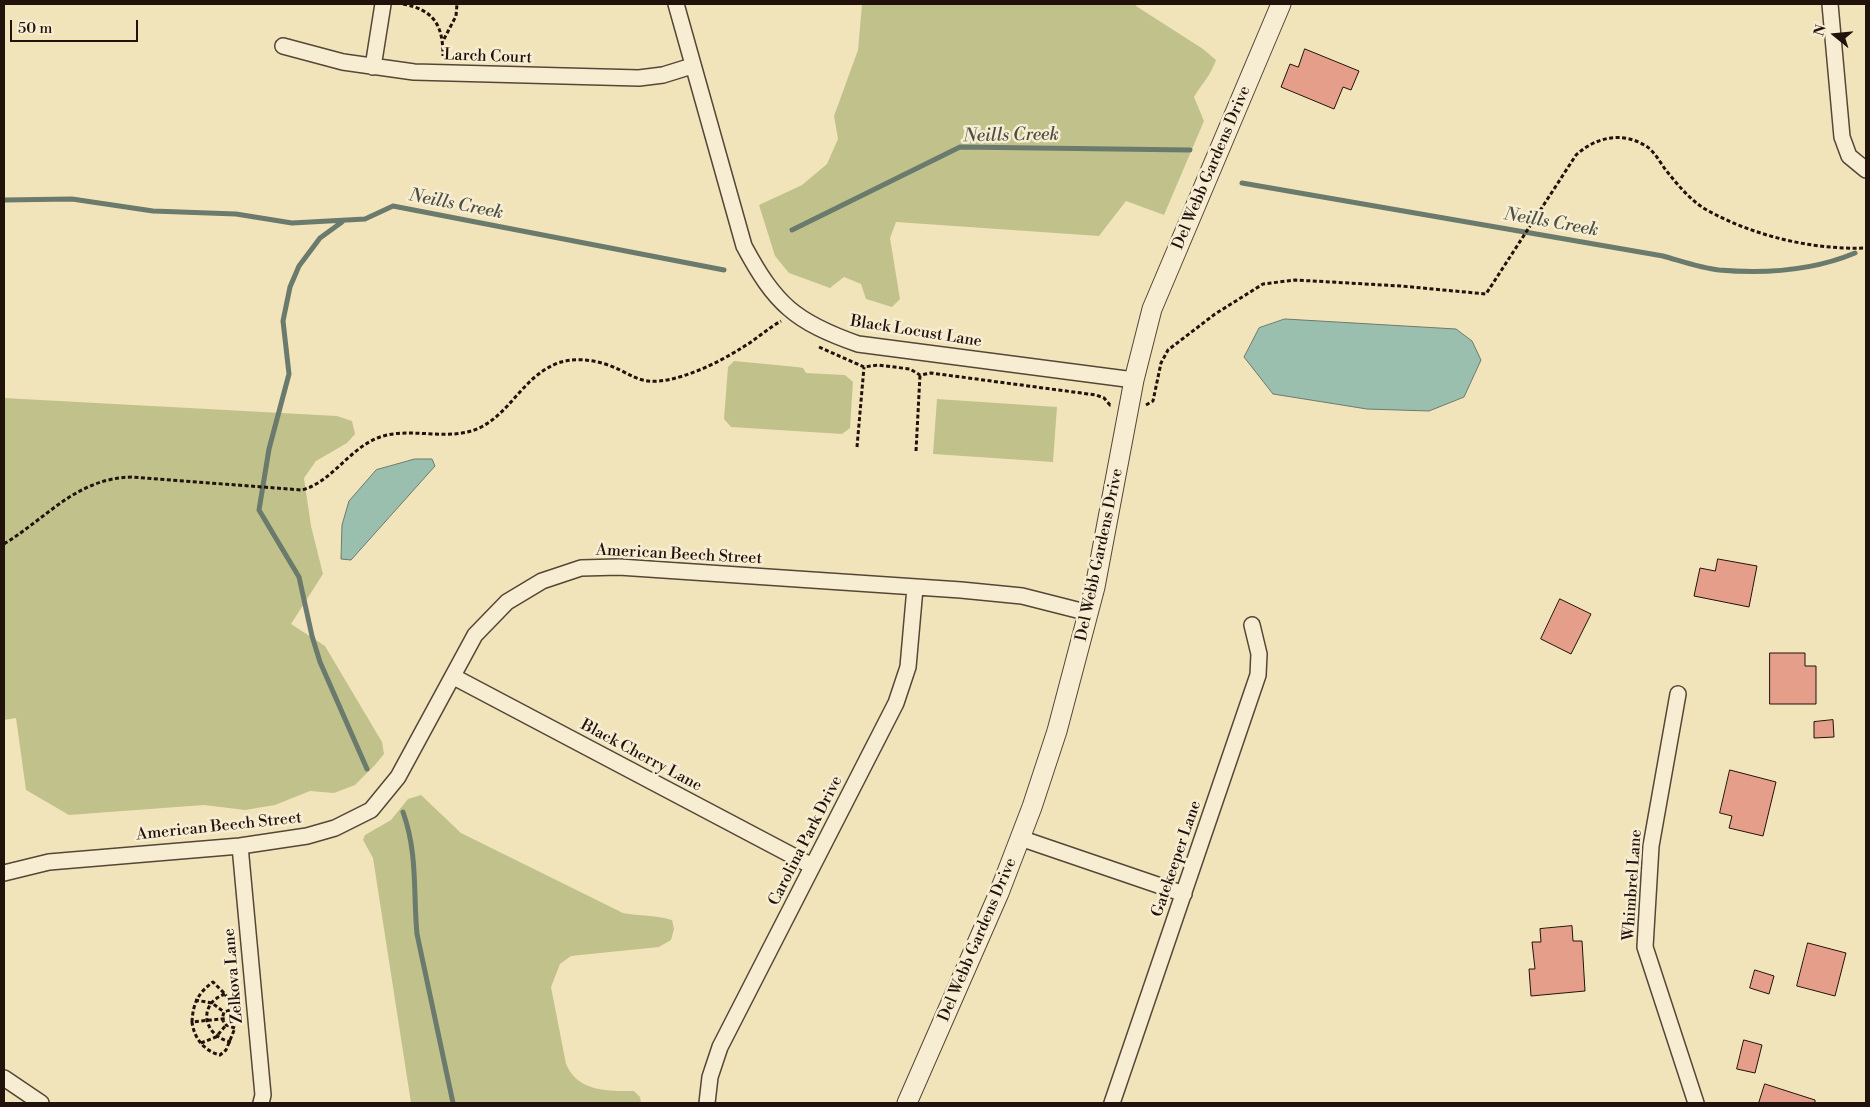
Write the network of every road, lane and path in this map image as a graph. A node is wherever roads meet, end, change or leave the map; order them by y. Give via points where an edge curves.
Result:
1 (383, 4) edge
2 (403, 4) edge
3 (457, 4) edge
4 (676, 4) edge
5 (1281, 4) edge
6 (1830, 4) edge
7 (415, 5) edge
8 (443, 39) junction
9 (283, 46) dead end
10 (443, 56) dead end
11 (692, 66) junction
12 (373, 67) junction
13 (1866, 170) edge
14 (1866, 248) edge
15 (785, 325) dead end
16 (816, 346) dead end
17 (864, 367) junction
18 (920, 375) junction
19 (1134, 380) junction
20 (1116, 403) dead end
21 (1142, 404) dead end
22 (857, 447) dead end
23 (916, 451) dead end
24 (4, 544) edge
25 (915, 588) junction
26 (1089, 613) junction
27 (1252, 625) dead end
28 (454, 677) junction
29 (1678, 694) dead end
30 (1020, 838) junction
31 (240, 846) junction
32 (812, 866) junction
33 (4, 873) edge
34 (1184, 894) junction
35 (225, 994) junction
36 (196, 1000) junction
37 (212, 1003) junction
38 (224, 1012) junction
39 (241, 1017) dead end
40 (222, 1019) junction
41 (207, 1020) junction
42 (192, 1022) junction
43 (226, 1025) junction
44 (216, 1037) junction
45 (231, 1042) junction
46 (201, 1043) junction
47 (4, 1078) edge
48 (41, 1103) edge
49 (261, 1103) edge
50 (707, 1103) edge
51 (907, 1103) edge
52 (1112, 1103) edge
53 (1696, 1103) edge

1 - 12 street
2 - 7 path
3 - 8 path via 454,21
4 - 11 street, Black Locust Lane
5 - 19 street, Del Webb Gardens Drive via 1159,292 1147,325
6 - 13 street via 1842,137 1849,156
7 - 8 path via 432,18
8 - 10 path
9 - 12 street, Larch Court
11 - 12 street, Larch Court via 639,78 414,72
11 - 19 street, Black Locust Lane via 744,246 763,281 781,302 805,321 828,334 858,344
14 - 21 path via 1809,245 1731,221 1690,198 1646,146 1632,140 1602,138 1588,144 1576,155 1486,294 1295,280 1262,284 1168,350 1161,363 1153,401 1148,406
15 - 24 path via 780,321 722,359 659,382 639,379 597,362 560,362 532,379 495,417 478,429 458,433 381,436 361,446 316,485 293,490 132,477 104,480 78,490
16 - 17 path
17 - 18 path via 878,365 910,369
17 - 22 path
18 - 20 path via 931,373 1096,395 1110,405
18 - 23 path
19 - 26 street, Del Webb Gardens Drive
25 - 26 street, American Beech Street via 1022,596
25 - 28 street, American Beech Street via 619,567 581,568 542,581 507,602 475,635
25 - 32 street, Carolina Park Drive via 908,667 896,703
26 - 30 street, Del Webb Gardens Drive via 1057,731
27 - 34 street, Gatekeeper Lane via 1259,654 1258,675
28 - 31 street, American Beech Street via 398,778 371,810 335,828 307,836
28 - 32 street, Black Cherry Lane
29 - 53 street, Whimbrel Lane via 1651,846 1645,947
30 - 34 street
30 - 51 street, Del Webb Gardens Drive via 983,932
31 - 33 street, American Beech Street via 49,862
31 - 49 street, Zelkova Lane via 263,1095
32 - 50 street, Carolina Park Drive via 720,1047 710,1077
34 - 52 street, Gatekeeper Lane
35 - 36 path via 213,982 202,990
35 - 37 path
35 - 38 path via 234,1009
36 - 37 path
36 - 42 path
37 - 38 path
37 - 41 path
38 - 40 path
39 - 40 path
40 - 41 path
40 - 43 path
41 - 42 path
41 - 44 path
42 - 46 path
43 - 44 path
43 - 45 path via 235,1028
44 - 45 path
44 - 46 path
45 - 46 path via 220,1056
47 - 48 street

